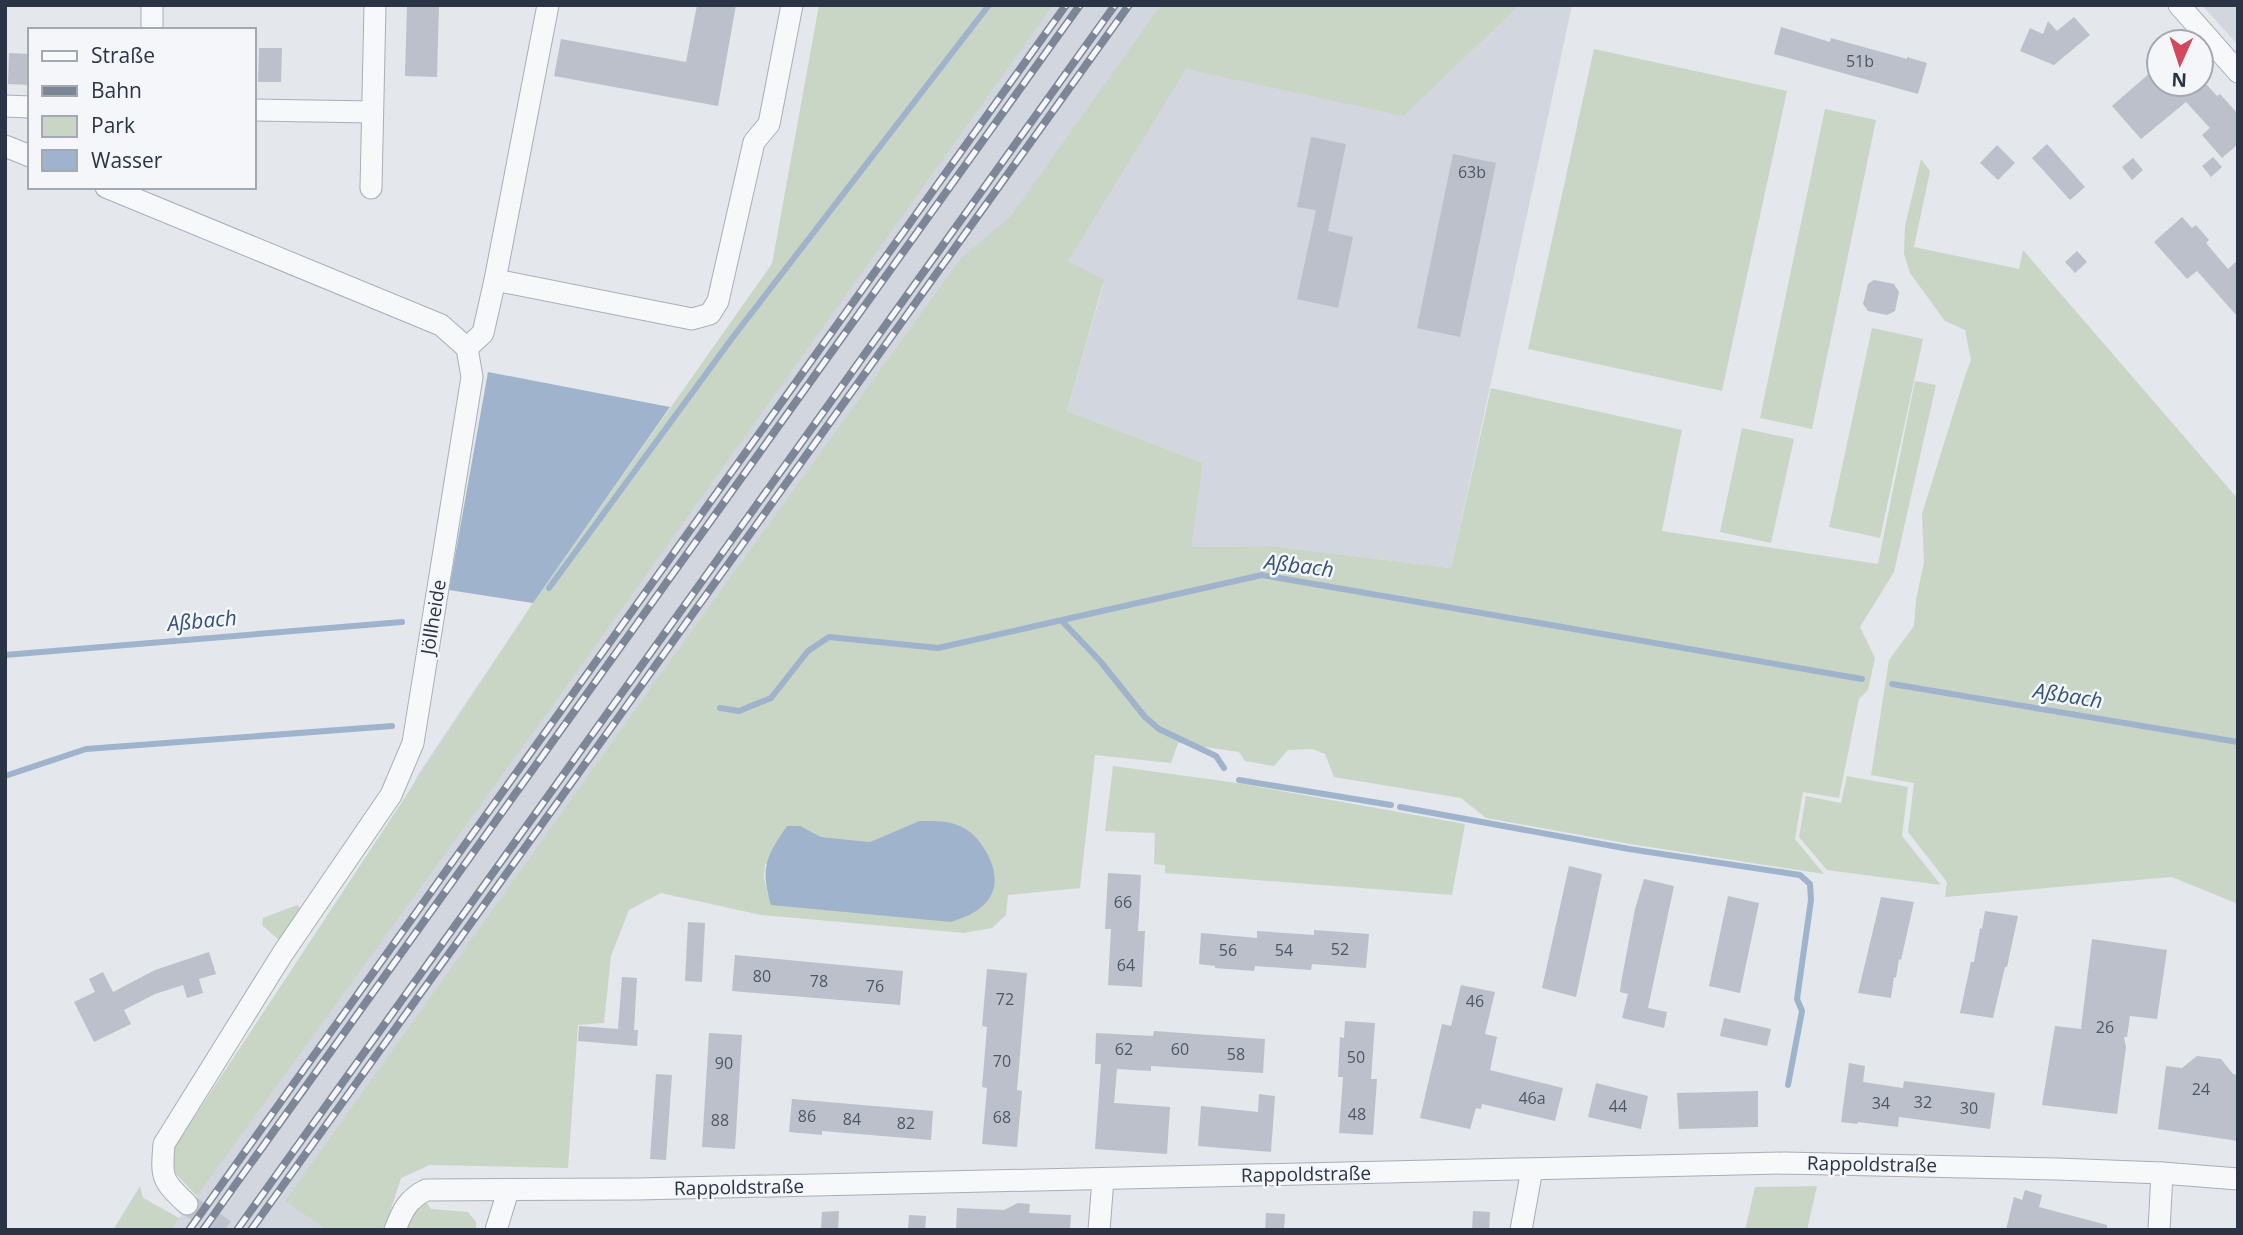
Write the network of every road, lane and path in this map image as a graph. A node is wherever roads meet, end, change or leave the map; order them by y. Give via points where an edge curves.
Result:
1 (152, 5) edge
2 (375, 5) edge
3 (548, 5) edge
4 (792, 5) edge
5 (2179, 5) edge
6 (152, 28) edge
7 (2238, 72) edge
8 (5, 106) edge
9 (28, 107) edge
10 (256, 110) edge
11 (372, 112) junction
12 (5, 146) edge
13 (28, 155) edge
14 (371, 188) dead end
15 (111, 189) edge
16 (495, 280) junction
17 (467, 348) junction
18 (1532, 1169) junction
19 (2162, 1173) junction
20 (1103, 1179) junction
21 (2238, 1179) edge
22 (508, 1191) junction
23 (187, 1204) tunnel mouth
24 (395, 1230) edge
25 (496, 1230) edge
26 (1099, 1230) edge
27 (1521, 1230) edge
28 (2160, 1230) edge

1 - 6 street
2 - 11 street
3 - 16 street
4 - 16 street via 769,124 754,142 718,301 710,314 692,319
5 - 7 street
8 - 9 street
10 - 11 street
11 - 14 street
12 - 13 street
15 - 17 street via 441,325
16 - 17 street via 483,333
17 - 23 street, Jöllheide via 472,377 413,743 391,795 283,953 164,1144 166,1184
18 - 19 street, Rappoldstraße via 1795,1163
18 - 20 street, Rappoldstraße
18 - 27 street
19 - 21 street, Rappoldstraße
19 - 28 street
20 - 22 street, Rappoldstraße
20 - 26 street
22 - 24 street, Rappoldstraße via 426,1189 408,1202
22 - 25 street

